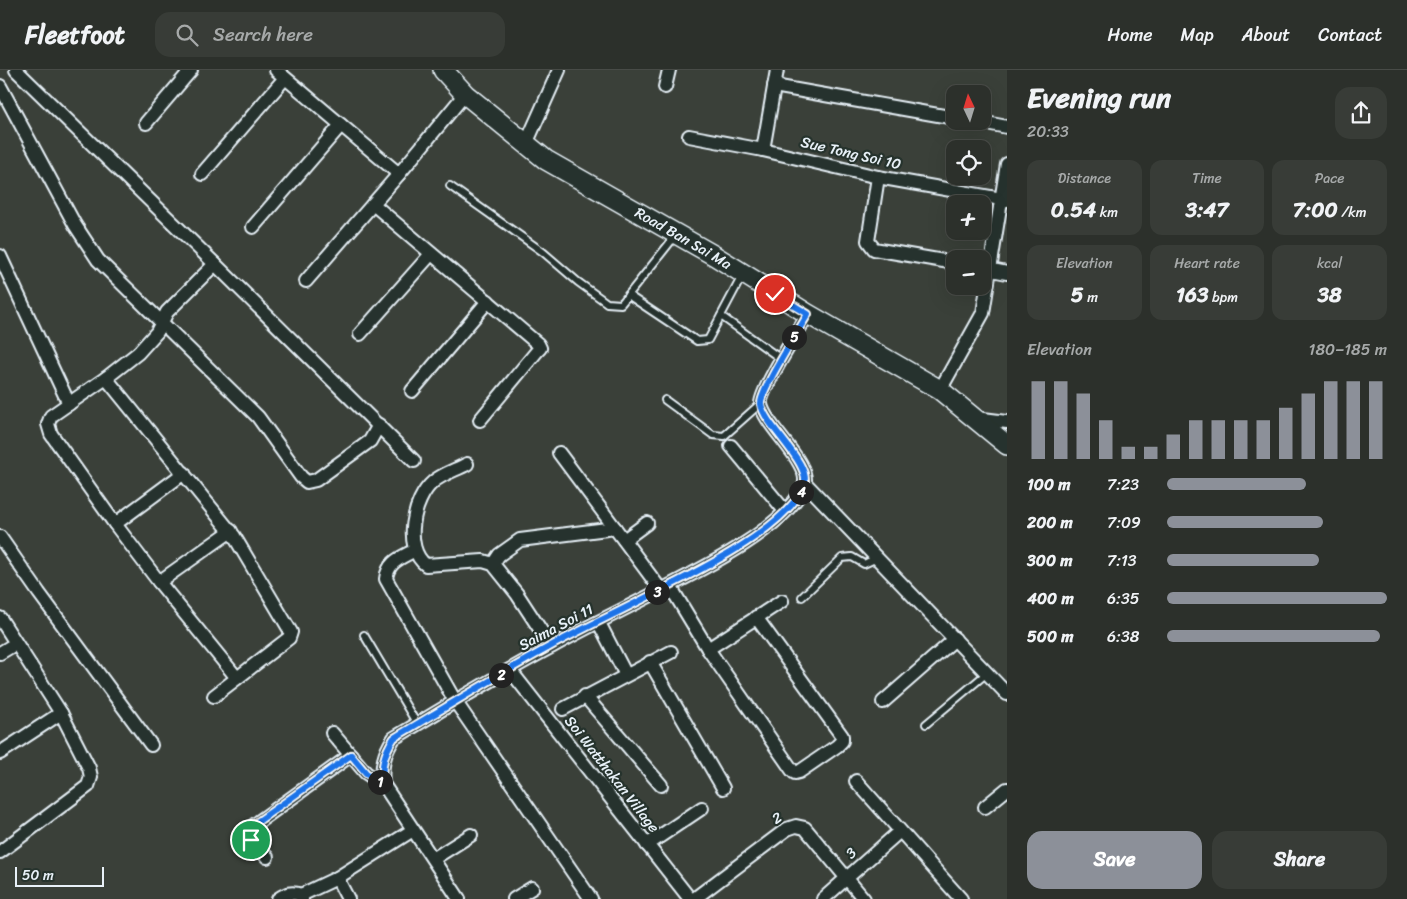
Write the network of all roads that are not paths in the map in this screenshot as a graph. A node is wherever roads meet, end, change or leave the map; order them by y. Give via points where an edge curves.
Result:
1 (16, 70) edge
2 (191, 70) edge
3 (443, 70) edge
4 (559, 70) edge
5 (669, 70) edge
6 (773, 71) edge
7 (281, 74) edge
8 (0, 86) edge
9 (774, 86) junction
10 (665, 87) dead end
11 (465, 94) junction
12 (946, 116) edge
13 (146, 123) dead end
14 (991, 123) edge
15 (341, 125) junction
16 (1007, 126) edge
17 (689, 136) dead end
18 (526, 144) junction
19 (763, 150) junction
20 (1007, 164) edge
21 (202, 174) dead end
22 (399, 174) junction
23 (878, 177) junction
24 (450, 186) dead end
25 (1004, 200) edge
26 (373, 204) junction
27 (253, 227) dead end
28 (676, 234) junction
29 (991, 250) edge
30 (431, 254) junction
31 (0, 256) edge
32 (946, 261) edge
33 (215, 264) junction
34 (991, 270) edge
35 (1007, 273) edge
36 (743, 275) junction
37 (306, 281) dead end
38 (628, 295) junction
39 (984, 295) edge
40 (488, 301) junction
41 (808, 314) junction
42 (721, 316) junction
43 (162, 324) junction
44 (360, 334) dead end
45 (781, 359) junction
46 (106, 378) junction
47 (940, 390) junction
48 (412, 391) dead end
49 (665, 400) dead end
50 (69, 404) junction
51 (760, 404) junction
52 (975, 418) junction
53 (480, 420) dead end
54 (1007, 422) edge
55 (379, 425) junction
56 (731, 446) dead end
57 (1007, 446) edge
58 (559, 453) dead end
59 (414, 461) dead end
60 (466, 464) dead end
61 (184, 473) junction
62 (805, 483) junction
63 (785, 511) junction
64 (647, 523) dead end
65 (115, 524) junction
66 (615, 528) junction
67 (231, 531) junction
68 (0, 537) edge
69 (624, 540) junction
70 (415, 550) junction
71 (877, 558) junction
72 (493, 564) junction
73 (159, 582) junction
74 (666, 588) junction
75 (802, 597) dead end
76 (782, 601) dead end
77 (756, 617) junction
78 (0, 618) edge
79 (599, 623) junction
80 (364, 635) dead end
81 (955, 639) junction
82 (15, 644) junction
83 (551, 646) junction
84 (708, 649) junction
85 (671, 652) dead end
86 (0, 653) edge
87 (650, 662) junction
88 (510, 670) junction
89 (987, 673) junction
90 (626, 675) junction
91 (237, 678) junction
92 (1007, 694) edge
93 (214, 696) dead end
94 (585, 696) junction
95 (454, 701) junction
96 (883, 702) dead end
97 (563, 709) dead end
98 (61, 713) junction
99 (417, 724) junction
100 (926, 724) dead end
101 (332, 733) dead end
102 (151, 745) dead end
103 (0, 753) edge
104 (351, 755) junction
105 (856, 781) dead end
106 (383, 784) junction
107 (660, 785) dead end
108 (723, 788) dead end
109 (1007, 789) edge
110 (985, 807) dead end
111 (702, 808) dead end
112 (413, 830) junction
113 (900, 831) junction
114 (471, 835) dead end
115 (647, 845) junction
116 (0, 852) edge
117 (267, 857) dead end
118 (433, 859) junction
119 (337, 878) junction
120 (846, 879) junction
121 (532, 888) dead end
122 (301, 897) edge
123 (278, 899) edge
124 (348, 899) edge
125 (459, 899) edge
126 (514, 899) edge
127 (591, 899) edge
128 (690, 899) edge
129 (694, 899) edge
130 (823, 899) edge
131 (864, 899) edge
132 (961, 899) edge

1 - 33 street
2 - 13 street
3 - 11 street, Road Ban Sai Ma
4 - 18 street
5 - 10 street
6 - 9 street
7 - 15 street
7 - 21 street
8 - 43 street via 75,225 98,260
9 - 12 street
9 - 19 street
11 - 18 street, Road Ban Sai Ma
11 - 22 street
14 - 16 street
15 - 22 street
15 - 27 street
17 - 19 street, Sue Tong Soi 10
18 - 28 street, Road Ban Sai Ma via 546,160
19 - 23 street, Sue Tong Soi 10
20 - 25 street
22 - 26 street
23 - 25 street, Sue Tong Soi 10
23 - 32 street via 868,241 870,246
24 - 38 lane via 543,252 607,303 621,304
25 - 29 street
26 - 30 street
26 - 37 street
28 - 36 street, Road Ban Sai Ma
28 - 38 lane
30 - 40 street
30 - 44 street
31 - 50 street
33 - 43 street via 167,312
33 - 55 street
34 - 35 street
36 - 41 street, Road Ban Sai Ma
36 - 42 lane
38 - 42 lane via 697,341 708,340
39 - 47 street via 980,322
40 - 48 street
40 - 53 street via 540,348
41 - 45 street
41 - 47 street, Road Ban Sai Ma
42 - 45 lane
43 - 46 street via 138,353
43 - 55 street via 258,417 307,482 316,480 370,441
45 - 51 street
46 - 50 street
46 - 61 street
47 - 52 street, Road Ban Sai Ma
49 - 51 lane via 718,437 724,436
50 - 65 street via 51,416 48,424 51,434
51 - 62 street via 797,460
52 - 54 street
52 - 57 street, Road Ban Sai Ma
55 - 59 street
56 - 63 street
58 - 66 street
60 - 70 street via 434,481 425,491 414,515
61 - 65 street
61 - 67 street
62 - 63 street, Saima Soi 11
62 - 71 street
63 - 74 street, Saima Soi 11 via 738,548
64 - 69 street
65 - 73 street
66 - 69 street
66 - 72 street via 520,540 499,555
67 - 73 street
67 - 91 street via 291,632 289,638
68 - 102 street
69 - 74 street
70 - 72 street via 419,560 426,565 482,561
70 - 95 street via 387,570 386,579
71 - 75 lane via 864,564 852,557 842,558
71 - 81 street
72 - 83 street
73 - 91 street
74 - 79 street, Saima Soi 11
74 - 84 street
76 - 77 street
77 - 84 street
77 - 84 street via 842,736 838,746 799,772 792,770
78 - 82 street
79 - 83 street, Saima Soi 11
79 - 90 street
80 - 99 lane
81 - 89 street
81 - 96 street
82 - 86 street
82 - 98 street
83 - 88 street, Saima Soi 11
85 - 87 street
87 - 90 street
87 - 108 street
88 - 95 street, Saima Soi 11
88 - 115 street, Soi Watthakan Village
89 - 92 street
89 - 100 lane
90 - 94 street
91 - 93 street
94 - 97 street
94 - 107 street
95 - 99 street, Saima Soi 11
95 - 127 street
98 - 103 street
98 - 116 street via 89,768 88,786
99 - 106 street, Saima Soi 11 via 394,738 387,748
101 - 104 street
104 - 106 street via 366,773
104 - 117 street via 250,828 251,840
105 - 113 street
106 - 112 street
109 - 110 street
111 - 115 street
112 - 118 street
112 - 119 street
113 - 120 street, 3
113 - 132 street
114 - 118 street
115 - 128 street, Soi Watthakan Village
118 - 125 street
119 - 122 street
119 - 124 street
120 - 129 street, 2 via 805,828 796,826 787,829
120 - 130 street, 3
120 - 131 street, 2
121 - 126 street
122 - 123 street via 294,892

